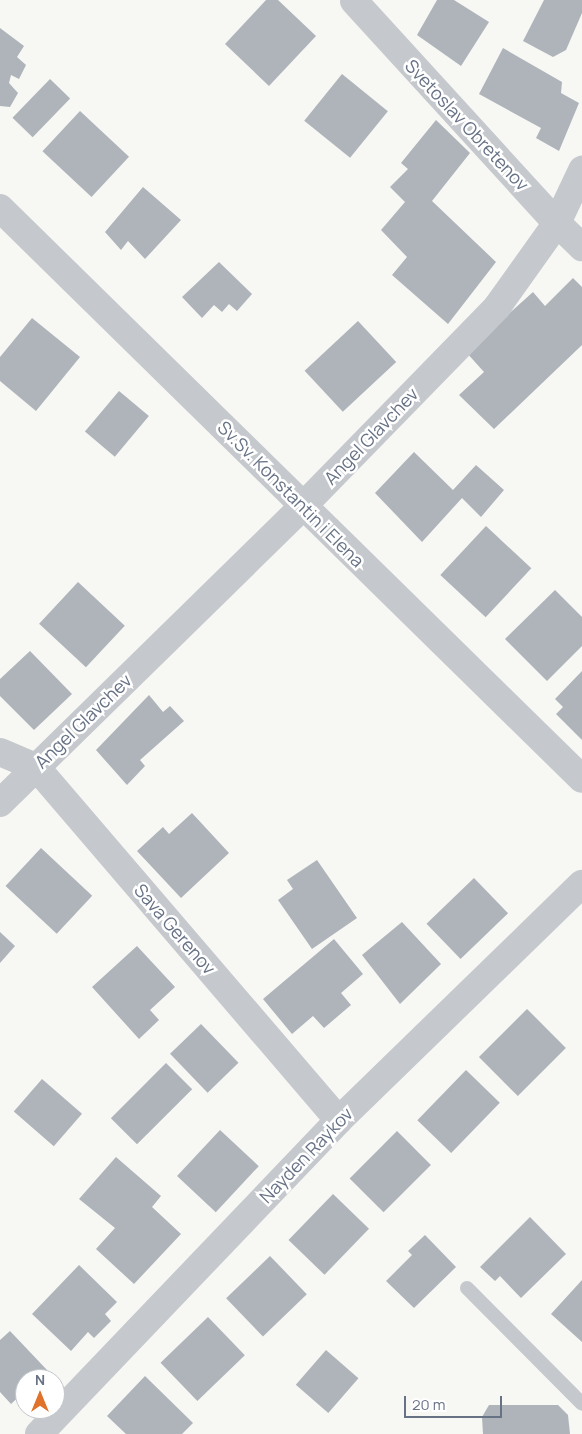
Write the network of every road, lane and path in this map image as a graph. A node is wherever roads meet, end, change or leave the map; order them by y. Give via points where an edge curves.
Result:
1 (354, 1) edge
2 (582, 170) edge
3 (0, 208) edge
4 (557, 223) junction
5 (582, 247) edge
6 (303, 506) junction
7 (0, 752) edge
8 (36, 767) junction
9 (582, 779) edge
10 (0, 803) edge
11 (582, 884) edge
12 (339, 1120) junction
13 (467, 1288) dead end
14 (582, 1404) edge
15 (44, 1432) edge

1 - 4 street, Svetoslav Obretenov
2 - 4 street, Angel Glavchev
3 - 6 street, Sv.Sv. Konstantin i Elena
4 - 5 street, Svetoslav Obretenov
4 - 6 street, Angel Glavchev via 497,306
6 - 8 street, Angel Glavchev
6 - 9 street, Sv.Sv. Konstantin i Elena
7 - 8 street, Sava Gerenov
8 - 10 street, Angel Glavchev
8 - 12 street, Sava Gerenov
11 - 12 street, Nayden Raykov
12 - 15 street, Nayden Raykov
13 - 14 lane

